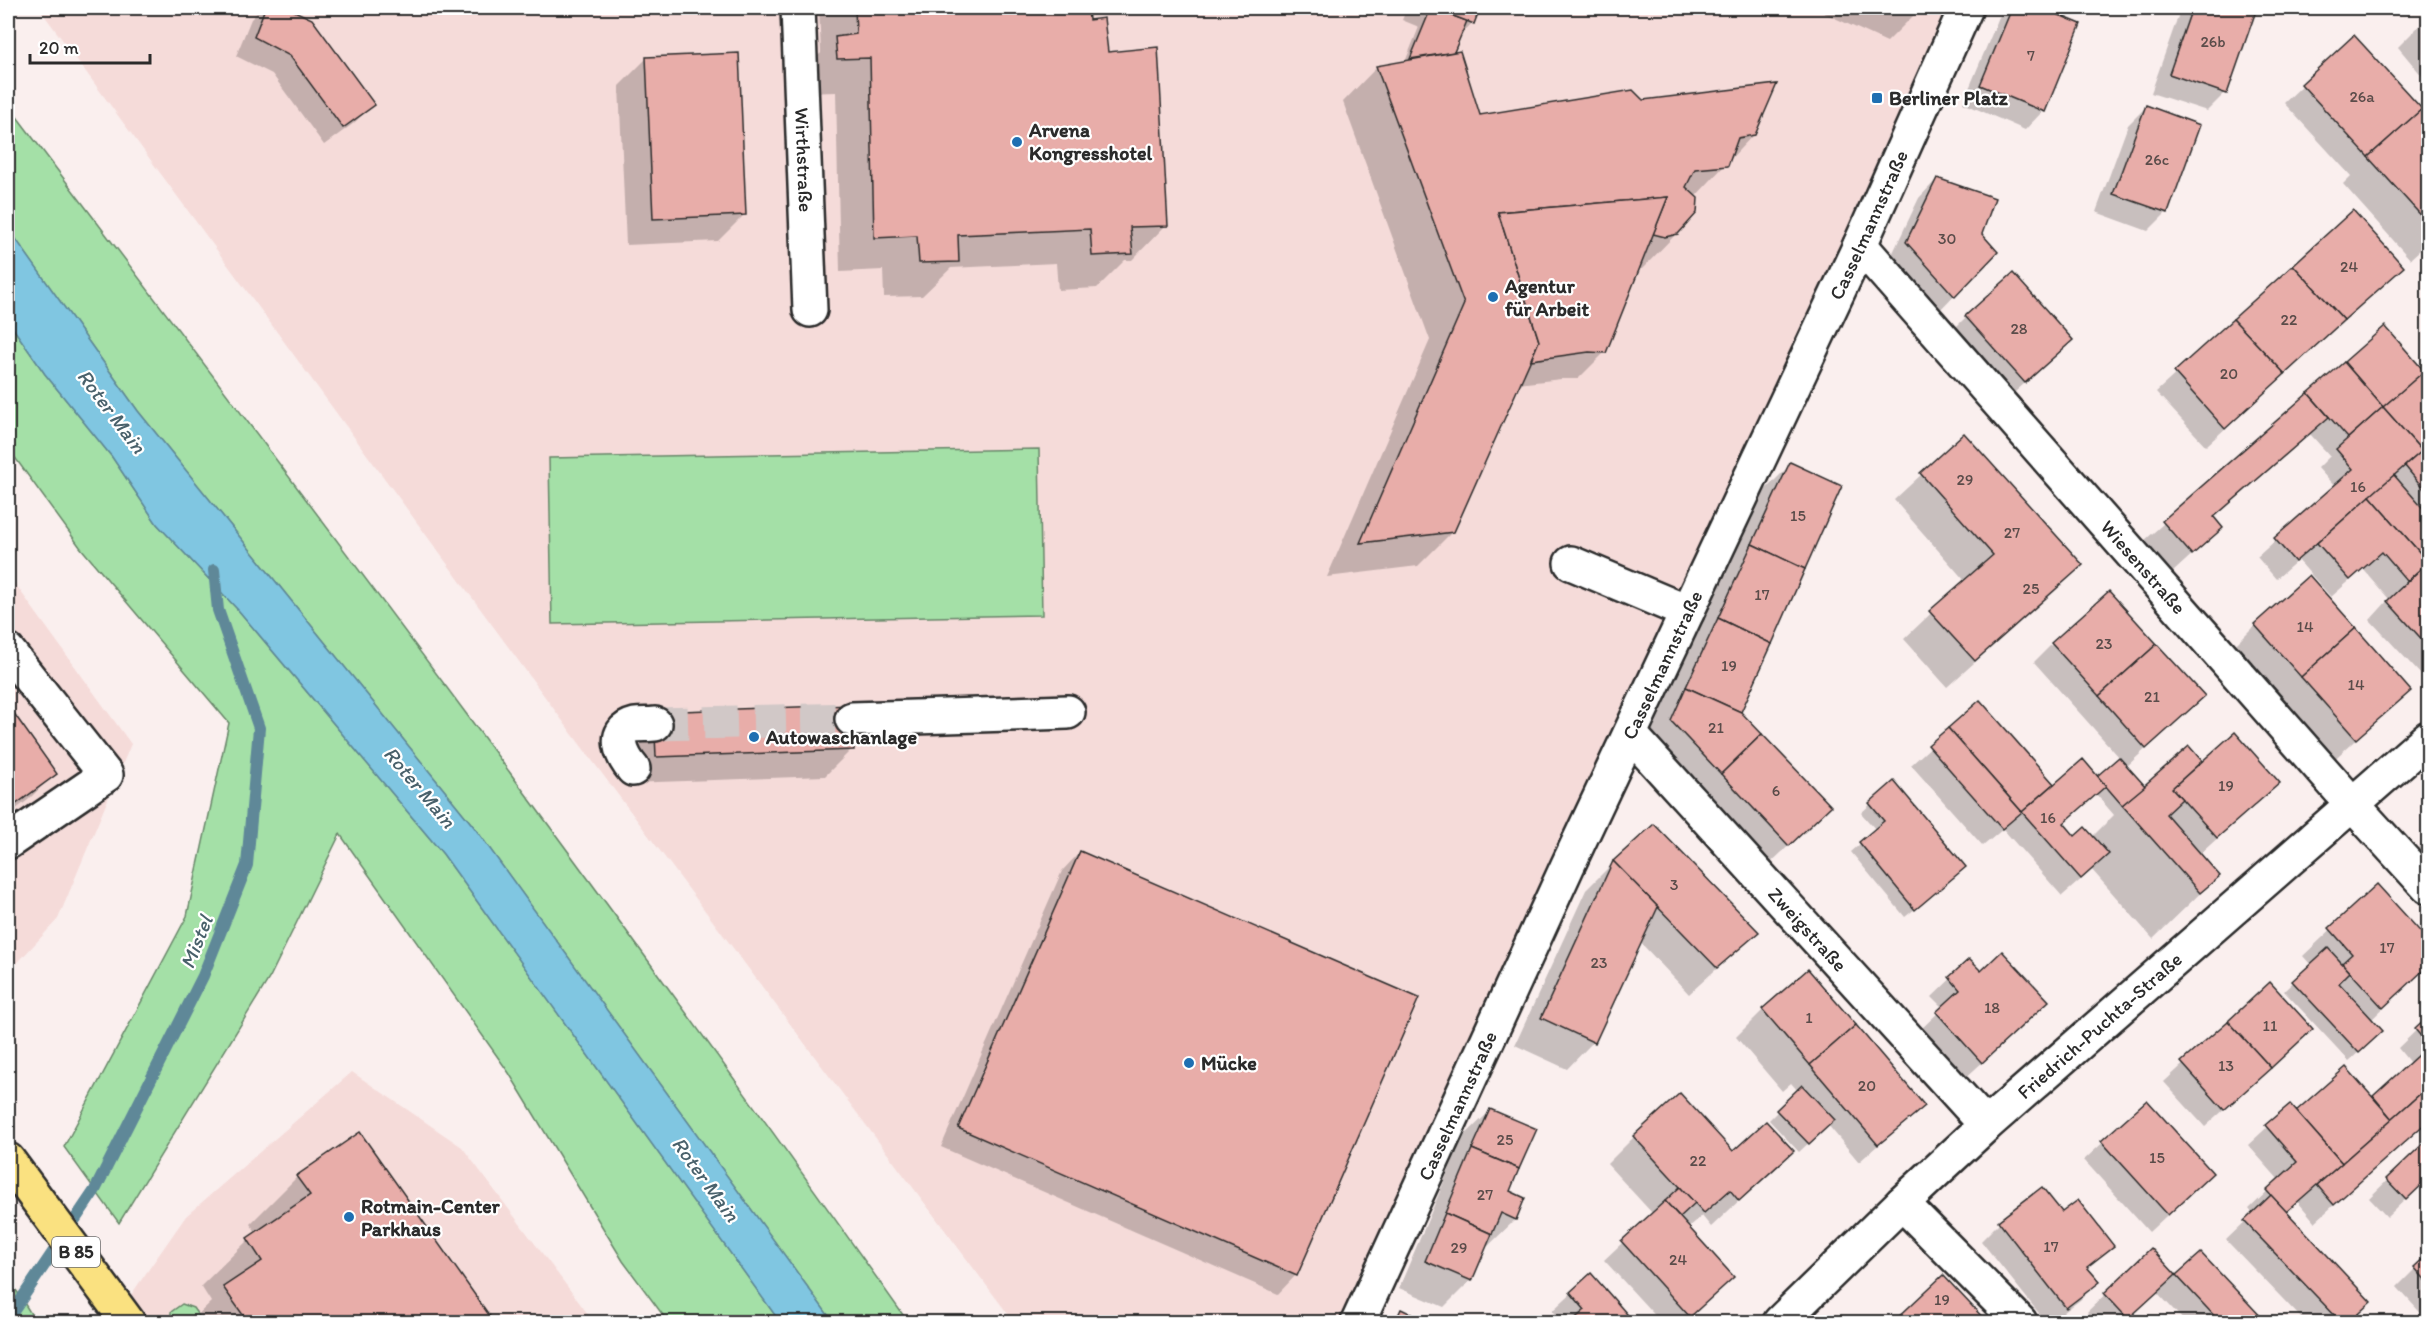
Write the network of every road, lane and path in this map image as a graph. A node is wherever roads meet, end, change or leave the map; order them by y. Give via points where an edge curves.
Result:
1 (798, 8) edge
2 (1966, 8) edge
3 (1860, 245) junction
4 (810, 310) dead end
5 (1571, 563) dead end
6 (1688, 612) junction
7 (8, 651) edge
8 (1068, 712) dead end
9 (852, 719) tunnel mouth
10 (655, 724) tunnel mouth
11 (1630, 734) junction
12 (2428, 738) edge
13 (633, 769) dead end
14 (2353, 805) junction
15 (8, 842) edge
16 (2428, 887) edge
17 (1986, 1125) junction
18 (8, 1160) edge
19 (1902, 1203) junction
20 (125, 1318) edge
21 (1358, 1323) edge
22 (1780, 1323) edge
23 (2020, 1323) edge

1 - 4 street, Wirthstraße
2 - 3 street, Casselmannstraße
3 - 6 street, Casselmannstraße
3 - 14 street, Wiesenstraße
5 - 6 street
6 - 11 street, Casselmannstraße
7 - 15 street via 106,775
8 - 9 street
10 - 13 street via 634,725 622,736 621,753
11 - 17 street, Zweigstraße
11 - 21 street, Casselmannstraße
12 - 14 street, Friedrich-Puchta-Straße
14 - 16 street, Wiesenstraße
14 - 17 street, Friedrich-Puchta-Straße
17 - 19 street, Friedrich-Puchta-Straße
18 - 20 main road, B 85
19 - 22 street, Friedrich-Puchta-Straße
19 - 23 street

